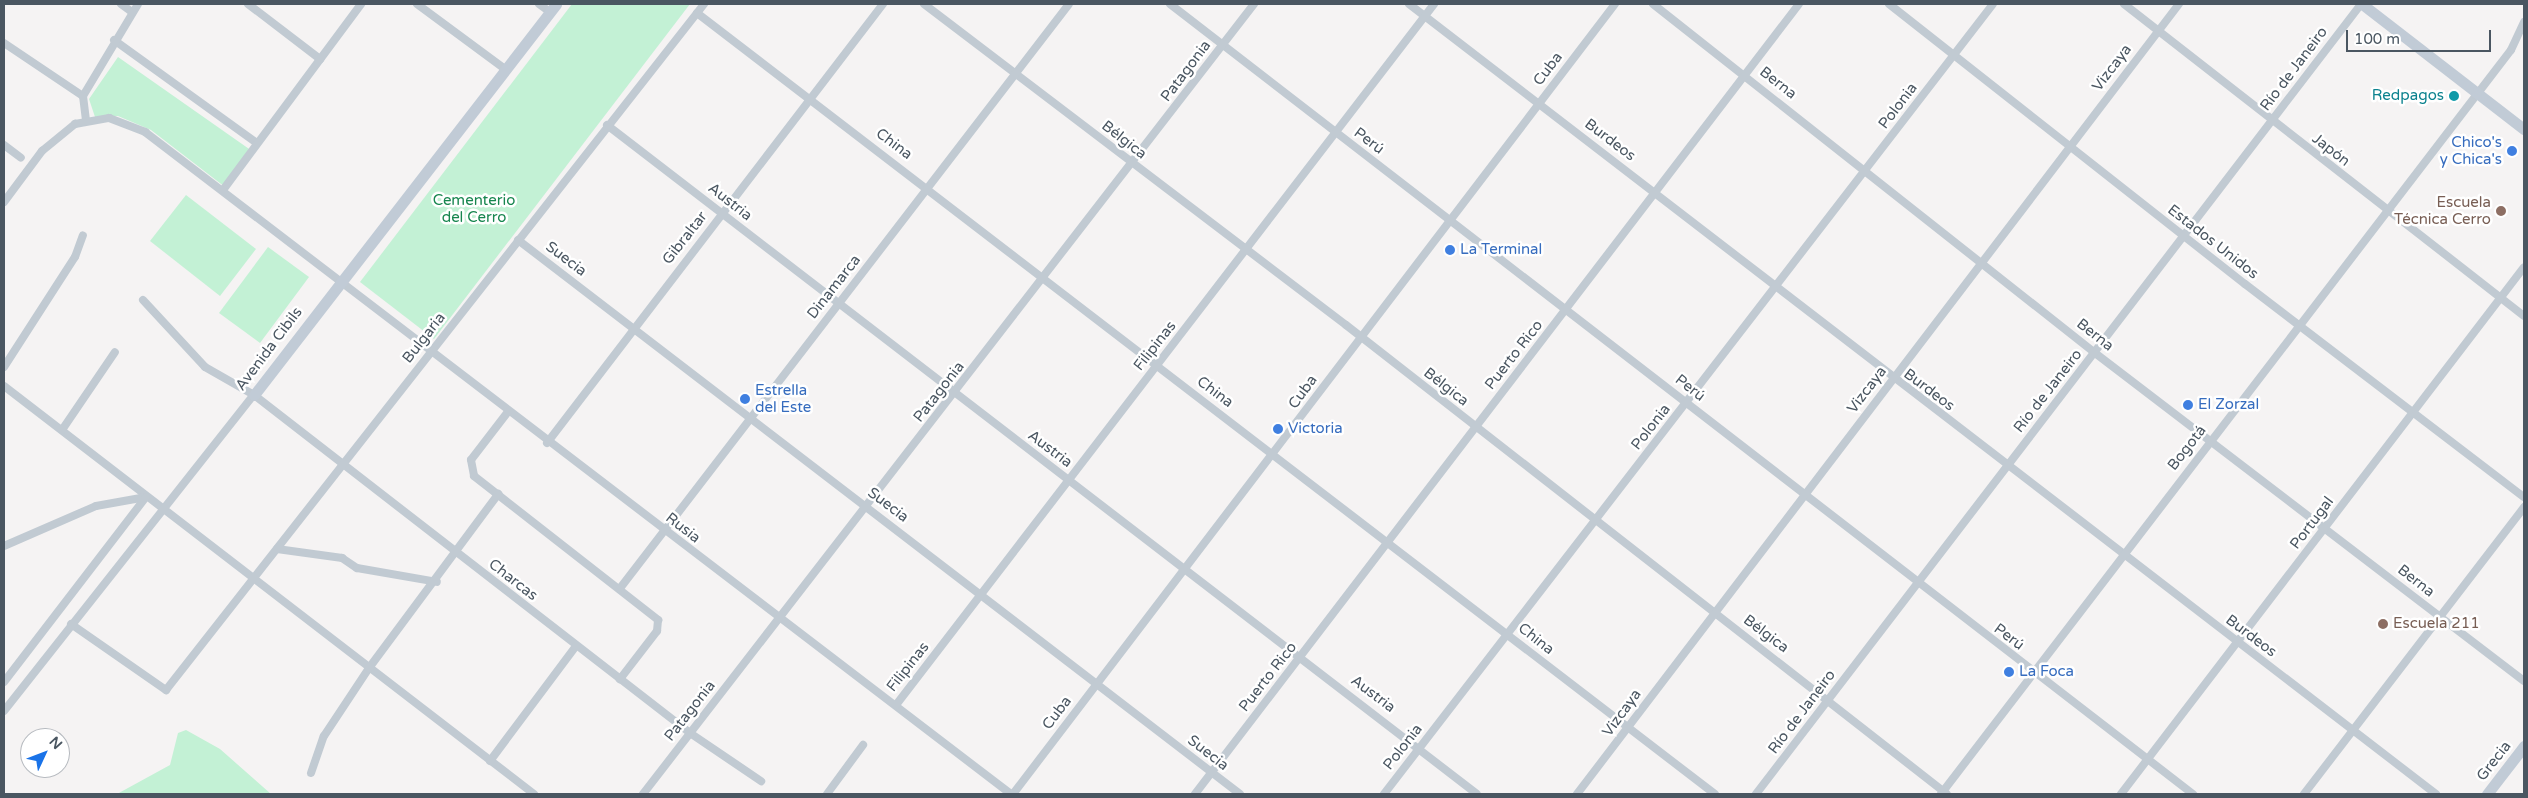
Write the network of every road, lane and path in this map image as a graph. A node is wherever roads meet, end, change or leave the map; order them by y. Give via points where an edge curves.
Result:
1 (121, 4) edge
2 (138, 4) edge
3 (248, 4) edge
4 (361, 4) edge
5 (417, 4) edge
6 (539, 4) edge
7 (704, 4) edge
8 (883, 4) edge
9 (924, 4) edge
10 (1069, 4) edge
11 (1170, 4) edge
12 (1254, 4) edge
13 (1409, 4) edge
14 (1434, 4) edge
15 (1615, 4) edge
16 (1653, 4) edge
17 (1799, 4) edge
18 (1889, 4) edge
19 (1993, 4) edge
20 (2124, 4) edge
21 (2179, 4) edge
22 (2362, 4) edge
23 (553, 8) edge
24 (132, 12) junction
25 (697, 13) junction
26 (1425, 16) junction
27 (2524, 22) edge
28 (2158, 32) junction
29 (114, 40) junction
30 (4, 43) edge
31 (1224, 44) junction
32 (1953, 56) junction
33 (320, 59) junction
34 (505, 69) junction
35 (1015, 73) junction
36 (1745, 74) junction
37 (2478, 93) junction
38 (83, 96) junction
39 (811, 98) junction
40 (1538, 104) junction
41 (86, 120) junction
42 (2272, 121) junction
43 (607, 125) junction
44 (2524, 129) edge
45 (1335, 133) junction
46 (258, 143) junction
47 (4, 145) edge
48 (2069, 148) junction
49 (21, 158) dead end
50 (1132, 163) junction
51 (1866, 170) junction
52 (928, 188) junction
53 (223, 190) junction
54 (1657, 192) junction
55 (4, 202) edge
56 (2388, 212) junction
57 (722, 213) junction
58 (1450, 220) junction
59 (83, 235) dead end
60 (2184, 237) junction
61 (518, 240) junction
62 (1245, 250) junction
63 (1981, 263) junction
64 (2524, 268) edge
65 (1044, 278) junction
66 (340, 280) junction
67 (1776, 286) junction
68 (2501, 298) junction
69 (143, 300) dead end
70 (839, 303) junction
71 (1568, 309) junction
72 (2524, 316) edge
73 (2300, 326) junction
74 (634, 328) junction
75 (1361, 337) junction
76 (115, 352) dead end
77 (431, 352) junction
78 (2095, 353) junction
79 (1157, 365) junction
80 (4, 367) edge
81 (1892, 379) junction
82 (4, 386) edge
83 (956, 394) junction
84 (254, 395) junction
85 (1688, 403) junction
86 (507, 412) junction
87 (2414, 412) junction
88 (750, 417) junction
89 (1476, 428) junction
90 (62, 430) junction
91 (2210, 439) junction
92 (547, 443) junction
93 (1274, 455) junction
94 (2007, 466) junction
95 (344, 467) junction
96 (1069, 480) junction
97 (498, 494) junction
98 (1804, 495) junction
99 (146, 497) junction
100 (2524, 497) edge
101 (866, 506) junction
102 (2524, 507) edge
103 (162, 508) junction
104 (1597, 519) junction
105 (2325, 528) junction
106 (664, 530) junction
107 (1388, 541) junction
108 (4, 546) edge
109 (277, 550) junction
110 (456, 554) junction
111 (2122, 554) junction
112 (1186, 571) junction
113 (254, 580) junction
114 (437, 582) junction
115 (1917, 584) junction
116 (621, 588) junction
117 (981, 594) junction
118 (1715, 610) junction
119 (2440, 617) junction
120 (778, 619) junction
121 (71, 624) junction
122 (1508, 634) junction
123 (2237, 642) junction
124 (576, 646) junction
125 (1301, 657) junction
126 (369, 668) junction
127 (2033, 673) junction
128 (620, 679) junction
129 (2524, 681) edge
130 (4, 682) edge
131 (1097, 683) junction
132 (1828, 700) junction
133 (896, 705) junction
134 (4, 711) edge
135 (1628, 728) junction
136 (2352, 730) junction
137 (690, 733) junction
138 (863, 745) dead end
139 (2524, 746) edge
140 (1419, 749) junction
141 (2147, 760) junction
142 (490, 761) junction
143 (1211, 773) junction
144 (311, 774) dead end
145 (761, 781) dead end
146 (1944, 793) edge
147 (534, 794) edge
148 (643, 794) edge
149 (827, 794) edge
150 (1012, 794) edge
151 (1195, 794) edge
152 (1240, 794) edge
153 (1384, 794) edge
154 (1477, 794) edge
155 (1577, 794) edge
156 (1715, 794) edge
157 (1756, 794) edge
158 (2121, 794) edge
159 (2192, 794) edge
160 (2304, 794) edge
161 (2436, 794) edge
162 (2487, 794) edge

1 - 24 street
2 - 24 street
3 - 33 street
4 - 33 street
5 - 34 street
6 - 23 street
7 - 25 street, Bulgaria
8 - 39 street, Gibraltar
9 - 35 street, Bélgica
10 - 35 street, Dinamarca
11 - 31 street, Perú
12 - 31 street, Patagonia
13 - 26 street, Burdeos
14 - 26 street, Filipinas
15 - 40 street, Cuba
16 - 36 street, Berna
17 - 36 street, Puerto Rico
18 - 32 street, Estados Unidos
19 - 32 street, Polonia
20 - 28 street, Japón
21 - 28 street, Vizcaya
22 - 37 street
22 - 42 street, Río de Janeiro
23 - 34 street, Avenida Cibils
24 - 29 street
25 - 39 street, China
25 - 43 street, Bulgaria
26 - 40 street, Burdeos
26 - 45 street, Filipinas
27 - 37 street, Bogotá via 2511,50
28 - 42 street, Japón
28 - 48 street, Vizcaya
29 - 38 street
29 - 46 street
30 - 38 street
31 - 45 street, Perú
31 - 50 street, Patagonia
32 - 48 street, Estados Unidos
32 - 51 street, Polonia
33 - 46 street
34 - 66 street, Avenida Cibils
35 - 50 street, Bélgica
35 - 52 street, Dinamarca
36 - 51 street, Berna
36 - 54 street, Puerto Rico
37 - 44 street
37 - 56 street, Bogotá
38 - 41 street
39 - 52 street, China
39 - 57 street, Gibraltar
40 - 54 street, Burdeos
40 - 58 street, Cuba
41 - 53 street, Rusia via 109,118 134,126
41 - 55 street via 64,131 42,152
42 - 56 street, Japón
42 - 60 street, Río de Janeiro
43 - 57 street, Austria
43 - 61 street, Bulgaria
45 - 58 street, Perú
45 - 62 street, Filipinas
46 - 53 street
47 - 49 street
48 - 60 street, Estados Unidos
48 - 63 street, Vizcaya
50 - 62 street, Bélgica
50 - 65 street, Patagonia
51 - 63 street, Berna
51 - 67 street, Polonia
52 - 65 street, China
52 - 70 street, Dinamarca
53 - 66 street, Rusia
54 - 67 street, Burdeos
54 - 71 street, Puerto Rico
56 - 68 street, Japón
56 - 73 street, Bogotá
57 - 70 street, Austria
57 - 74 street, Gibraltar
58 - 71 street, Perú
58 - 75 street, Cuba
59 - 80 street via 75,257
60 - 73 street, Estados Unidos
60 - 78 street, Río de Janeiro
61 - 74 street, Suecia
61 - 77 street, Bulgaria
62 - 75 street, Bélgica
62 - 79 street, Filipinas
63 - 78 street, Berna
63 - 81 street, Vizcaya
64 - 68 street, Portugal
65 - 79 street, China
65 - 83 street, Patagonia
66 - 77 street, Rusia
66 - 84 street, Avenida Cibils
67 - 81 street, Burdeos
67 - 85 street, Polonia
68 - 72 street, Japón
68 - 87 street, Portugal
69 - 84 street, Charcas via 205,367
70 - 83 street, Austria
70 - 88 street, Dinamarca
71 - 85 street, Perú
71 - 89 street, Puerto Rico
73 - 87 street, Estados Unidos
73 - 91 street, Bogotá
74 - 88 street, Suecia
74 - 92 street, Gibraltar
75 - 89 street, Bélgica
75 - 93 street, Cuba
76 - 90 street
77 - 86 street, Rusia
77 - 95 street, Bulgaria
78 - 91 street, Berna
78 - 94 street, Río de Janeiro
79 - 93 street, China
79 - 96 street, Filipinas
81 - 94 street, Burdeos
81 - 98 street, Vizcaya
82 - 90 street
83 - 96 street, Austria
83 - 101 street, Patagonia
84 - 95 street, Charcas
84 - 103 street, Avenida Cibils
85 - 98 street, Perú
85 - 104 street, Polonia
86 - 92 street, Rusia
86 - 97 street via 470,466 474,476
87 - 100 street, Estados Unidos
87 - 105 street, Portugal
88 - 101 street, Suecia
88 - 106 street, Dinamarca
89 - 104 street, Bélgica
89 - 107 street, Puerto Rico
90 - 99 street
91 - 105 street, Berna
91 - 111 street, Bogotá
92 - 106 street, Rusia
93 - 107 street, China
93 - 112 street, Cuba
94 - 111 street, Burdeos
94 - 115 street, Río de Janeiro
95 - 109 street, Bulgaria
95 - 110 street, Charcas
96 - 112 street, Austria
96 - 117 street, Filipinas
97 - 110 street
97 - 116 street
98 - 115 street, Perú
98 - 118 street, Vizcaya
99 - 103 street
99 - 108 street via 96,506
99 - 130 street
101 - 117 street, Suecia
101 - 120 street, Patagonia
102 - 119 street
103 - 113 street
103 - 121 street, Avenida Cibils
104 - 118 street, Bélgica
104 - 122 street, Polonia
105 - 119 street, Berna
105 - 123 street, Portugal
106 - 116 street, Dinamarca
106 - 120 street, Rusia
107 - 122 street, China
107 - 125 street, Puerto Rico
109 - 113 street, Bulgaria
109 - 114 street via 342,558 357,568
110 - 114 street
110 - 124 street, Charcas
111 - 123 street, Burdeos
111 - 127 street, Bogotá
112 - 125 street, Austria
112 - 131 street, Cuba
113 - 121 street, Bulgaria via 166,690
113 - 126 street
114 - 126 street
115 - 127 street, Perú
115 - 132 street, Río de Janeiro
116 - 128 street via 658,620 657,631
117 - 131 street, Suecia
117 - 133 street, Filipinas
118 - 132 street, Bélgica
118 - 135 street, Vizcaya
119 - 129 street, Berna
119 - 136 street
120 - 133 street, Rusia
120 - 137 street, Patagonia
121 - 134 street, Avenida Cibils
122 - 135 street, China
122 - 140 street, Polonia
123 - 136 street, Burdeos
123 - 141 street, Portugal
124 - 128 street, Charcas
124 - 142 street
125 - 140 street, Austria
125 - 143 street, Puerto Rico
126 - 142 street
126 - 144 street via 324,736
127 - 141 street, Perú
127 - 146 street, Bogotá
128 - 137 street, Charcas
131 - 143 street, Suecia
131 - 150 street, Cuba
132 - 146 street, Bélgica
132 - 157 street, Río de Janeiro
133 - 150 street, Rusia
135 - 155 street, Vizcaya
135 - 156 street, China
136 - 160 street
136 - 161 street, Burdeos
137 - 145 street, Charcas
137 - 148 street, Patagonia
138 - 149 street
139 - 162 street, Grecia
140 - 153 street, Polonia
140 - 154 street, Austria
141 - 158 street, Portugal
141 - 159 street, Perú
142 - 147 street
143 - 151 street, Puerto Rico
143 - 152 street, Suecia

